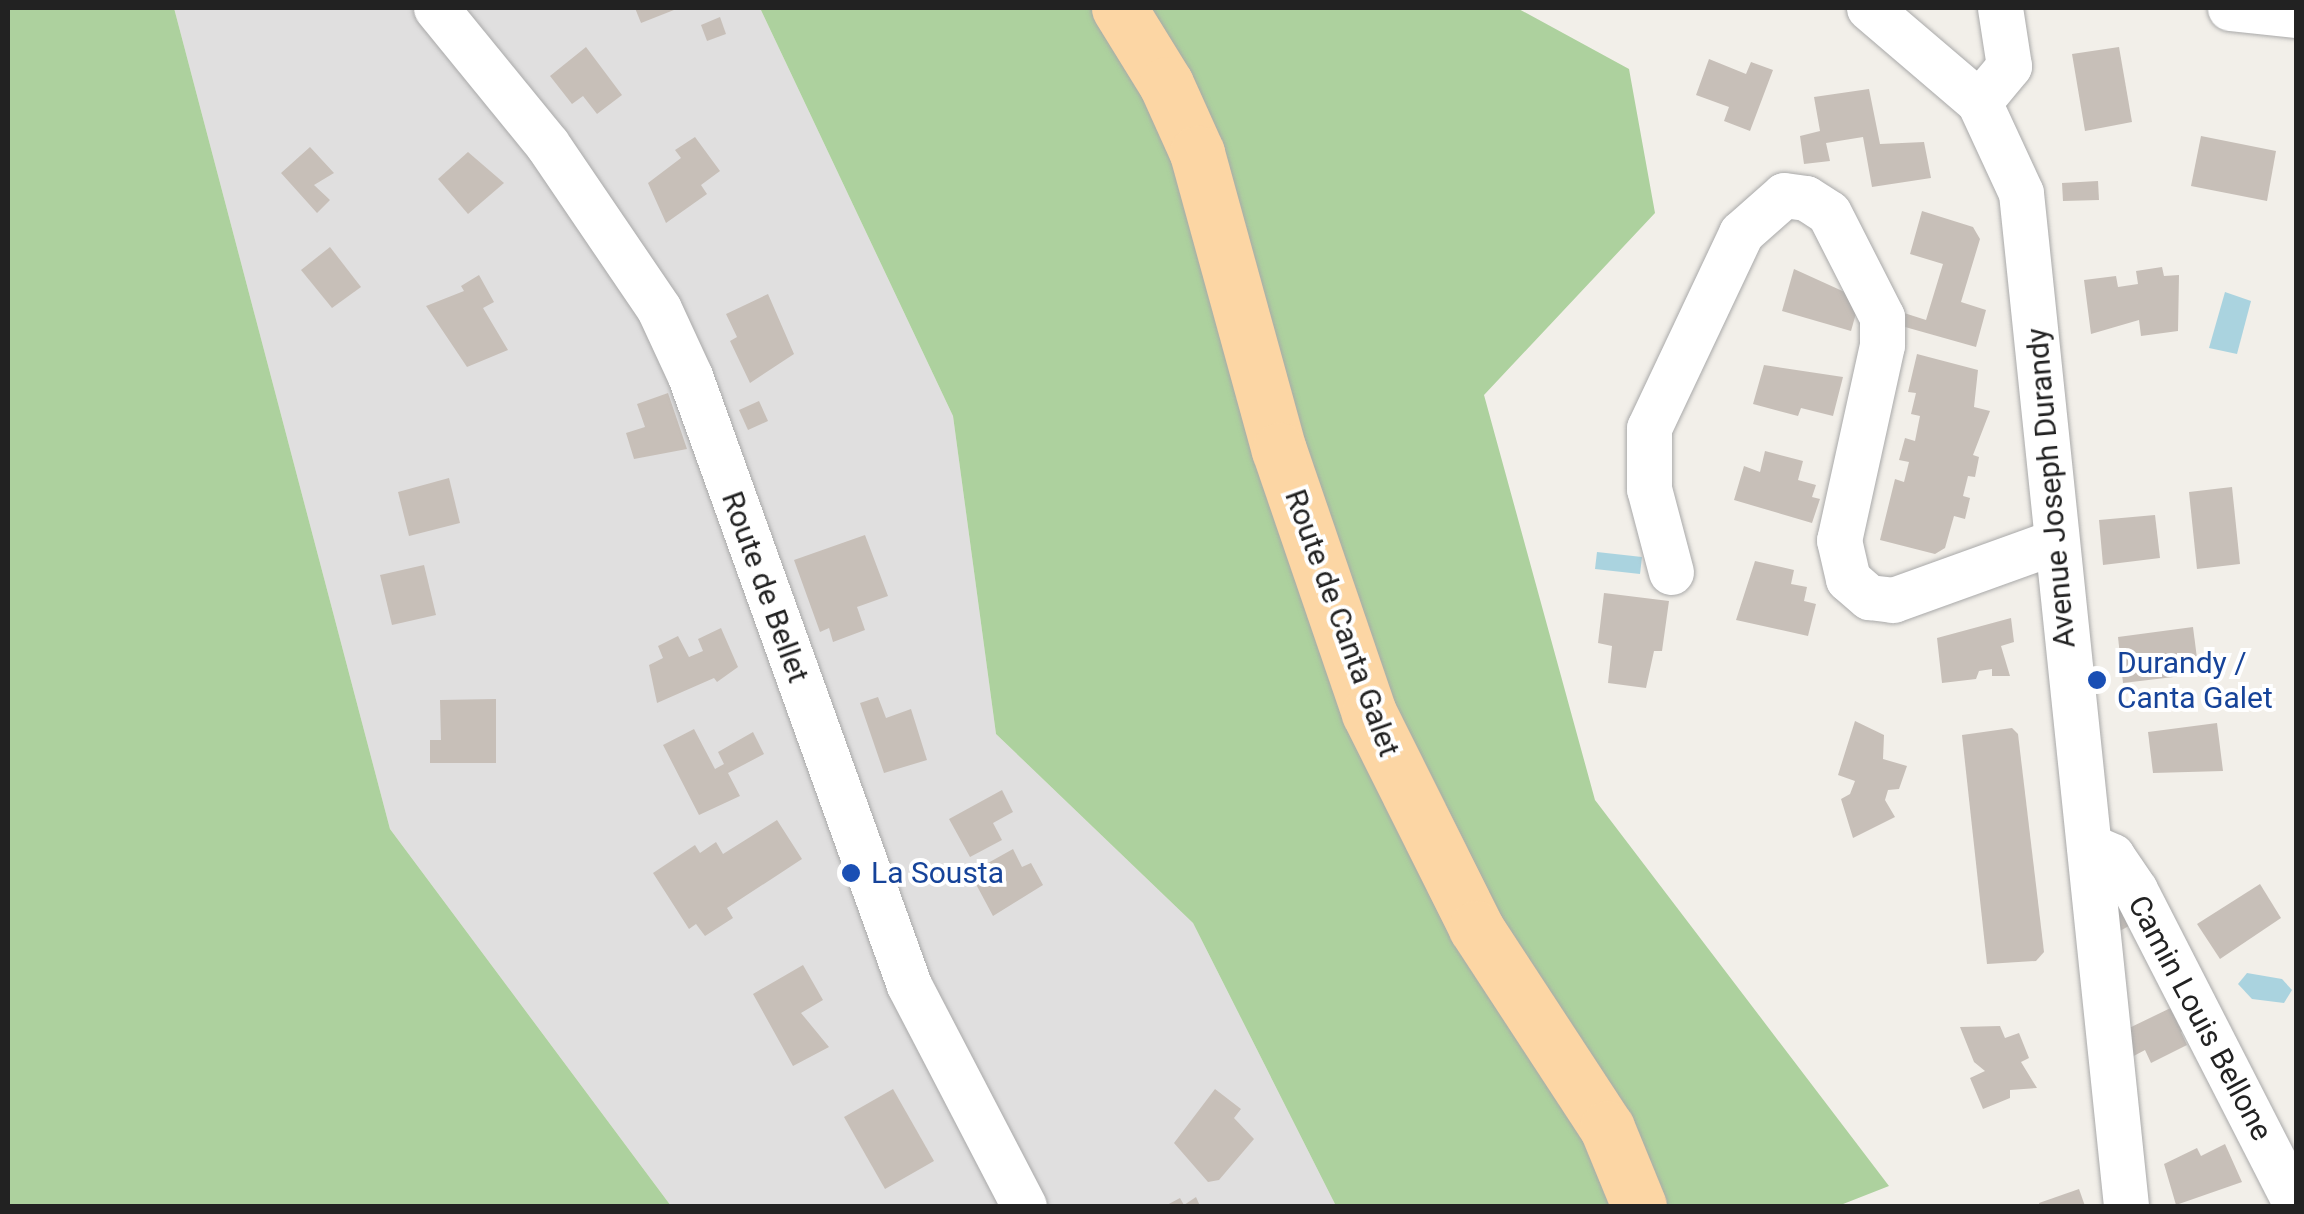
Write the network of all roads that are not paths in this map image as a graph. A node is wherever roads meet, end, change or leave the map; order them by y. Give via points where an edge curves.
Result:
1 (436, 8) edge
2 (1119, 8) edge
3 (1870, 8) edge
4 (2000, 8) edge
5 (2230, 8) edge
6 (2296, 15) edge
7 (1979, 102) junction
8 (2054, 542) junction
9 (1671, 572) dead end
10 (2089, 846) junction
11 (2296, 1204) edge
12 (1024, 1206) edge
13 (1639, 1206) edge
14 (2126, 1206) edge

1 - 12 street, Route de Bellet via 546,144 659,309 690,376 909,986
2 - 13 main road, Route de Canta Galet via 1166,84 1197,153 1280,450 1369,713 1476,928 1608,1128
3 - 7 street, Avenue Joseph Durandy
4 - 7 street via 2008,66
5 - 6 street
7 - 8 street, Avenue Joseph Durandy via 2006,151 2029,235
8 - 9 street via 1893,600 1869,597 1848,579 1840,540 1882,345 1882,317 1828,213 1806,198 1784,195 1741,233 1649,428 1648,489
8 - 10 street, Avenue Joseph Durandy
10 - 11 street, Camin Louis Bellone via 2112,856 2134,890
10 - 14 street, Avenue Joseph Durandy

